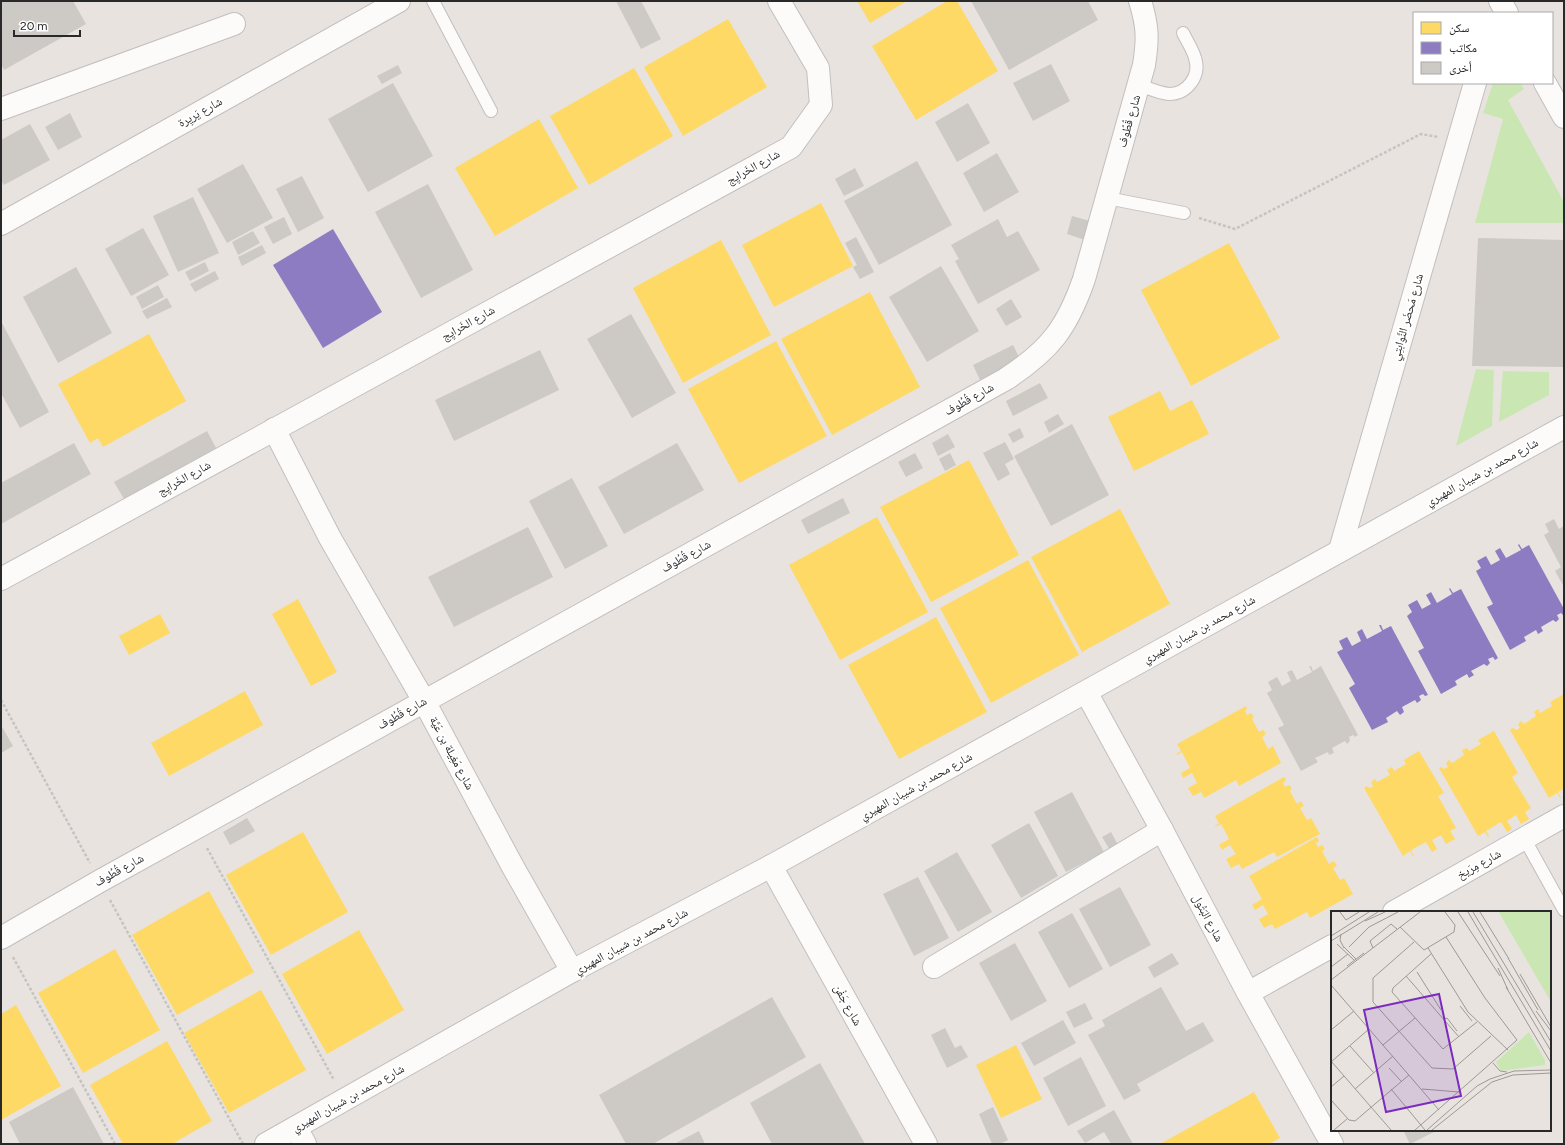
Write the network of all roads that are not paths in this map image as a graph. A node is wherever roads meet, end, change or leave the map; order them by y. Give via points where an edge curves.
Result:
1 (399, 1) edge
2 (433, 1) edge
3 (779, 1) edge
4 (1140, 1) edge
5 (1499, 1) edge
6 (378, 6) edge
7 (1496, 12) edge
8 (1506, 12) edge
9 (234, 24) dead end
10 (1183, 33) dead end
11 (1475, 84) edge
12 (1546, 84) edge
13 (1139, 85) junction
14 (1, 109) edge
15 (491, 111) dead end
16 (1564, 117) edge
17 (1107, 198) junction
18 (1184, 213) road end
19 (1, 224) edge
20 (1564, 427) edge
21 (274, 429) junction
22 (1340, 550) junction
23 (1, 579) edge
24 (1086, 692) junction
25 (424, 701) junction
26 (1564, 816) edge
27 (1162, 830) junction
28 (1524, 838) junction
29 (771, 866) junction
30 (1564, 910) edge
31 (1396, 911) edge
32 (2, 937) edge
33 (1331, 947) edge
34 (934, 967) dead end
35 (572, 971) junction
36 (1248, 993) junction
37 (300, 1136) edge
38 (266, 1144) edge
39 (926, 1144) edge
40 (1332, 1144) edge

1 - 6 street, شارع يَريِرة
2 - 15 lane
3 - 21 street, شارع الخَرايِج via 818,68 821,105 791,147
4 - 13 street, شارع قُطُوف via 1146,20 1148,43
5 - 7 street
5 - 8 street
6 - 19 street, شارع يَريِرة
9 - 14 street
10 - 13 lane via 1197,65 1193,81 1176,94 1166,94
11 - 22 street, شارع مَحضَر النَّوابتِي
12 - 16 street
13 - 17 street, شارع قُطُوف
17 - 18 lane
17 - 25 street, شارع قُطُوف via 1075,303 1063,326 1047,347 1028,365
20 - 22 street, شارع محمد بن شيبان المهيري
21 - 23 street, شارع الخَرايِج
21 - 25 street, شارع مَغِيلة بن عَيَّة via 330,538
22 - 24 street, شارع محمد بن شيبان المهيري
24 - 27 street, شارع البَتُول
24 - 29 street, شارع محمد بن شيبان المهيري
25 - 32 street, شارع قُطُوف
25 - 35 street, شارع مَغِيلة بن عَيَّة
26 - 28 street, شارع مِرَيخ
27 - 34 street
27 - 36 street, شارع البَتُول
28 - 30 lane
28 - 31 street, شارع مِرَيخ
29 - 35 street, شارع محمد بن شيبان المهيري
29 - 39 street, شارع جَفْن
33 - 36 street
35 - 37 street, شارع محمد بن شيبان المهيري via 344,1100
36 - 40 street, شارع البَتُول
37 - 38 street, شارع محمد بن شيبان المهيري

